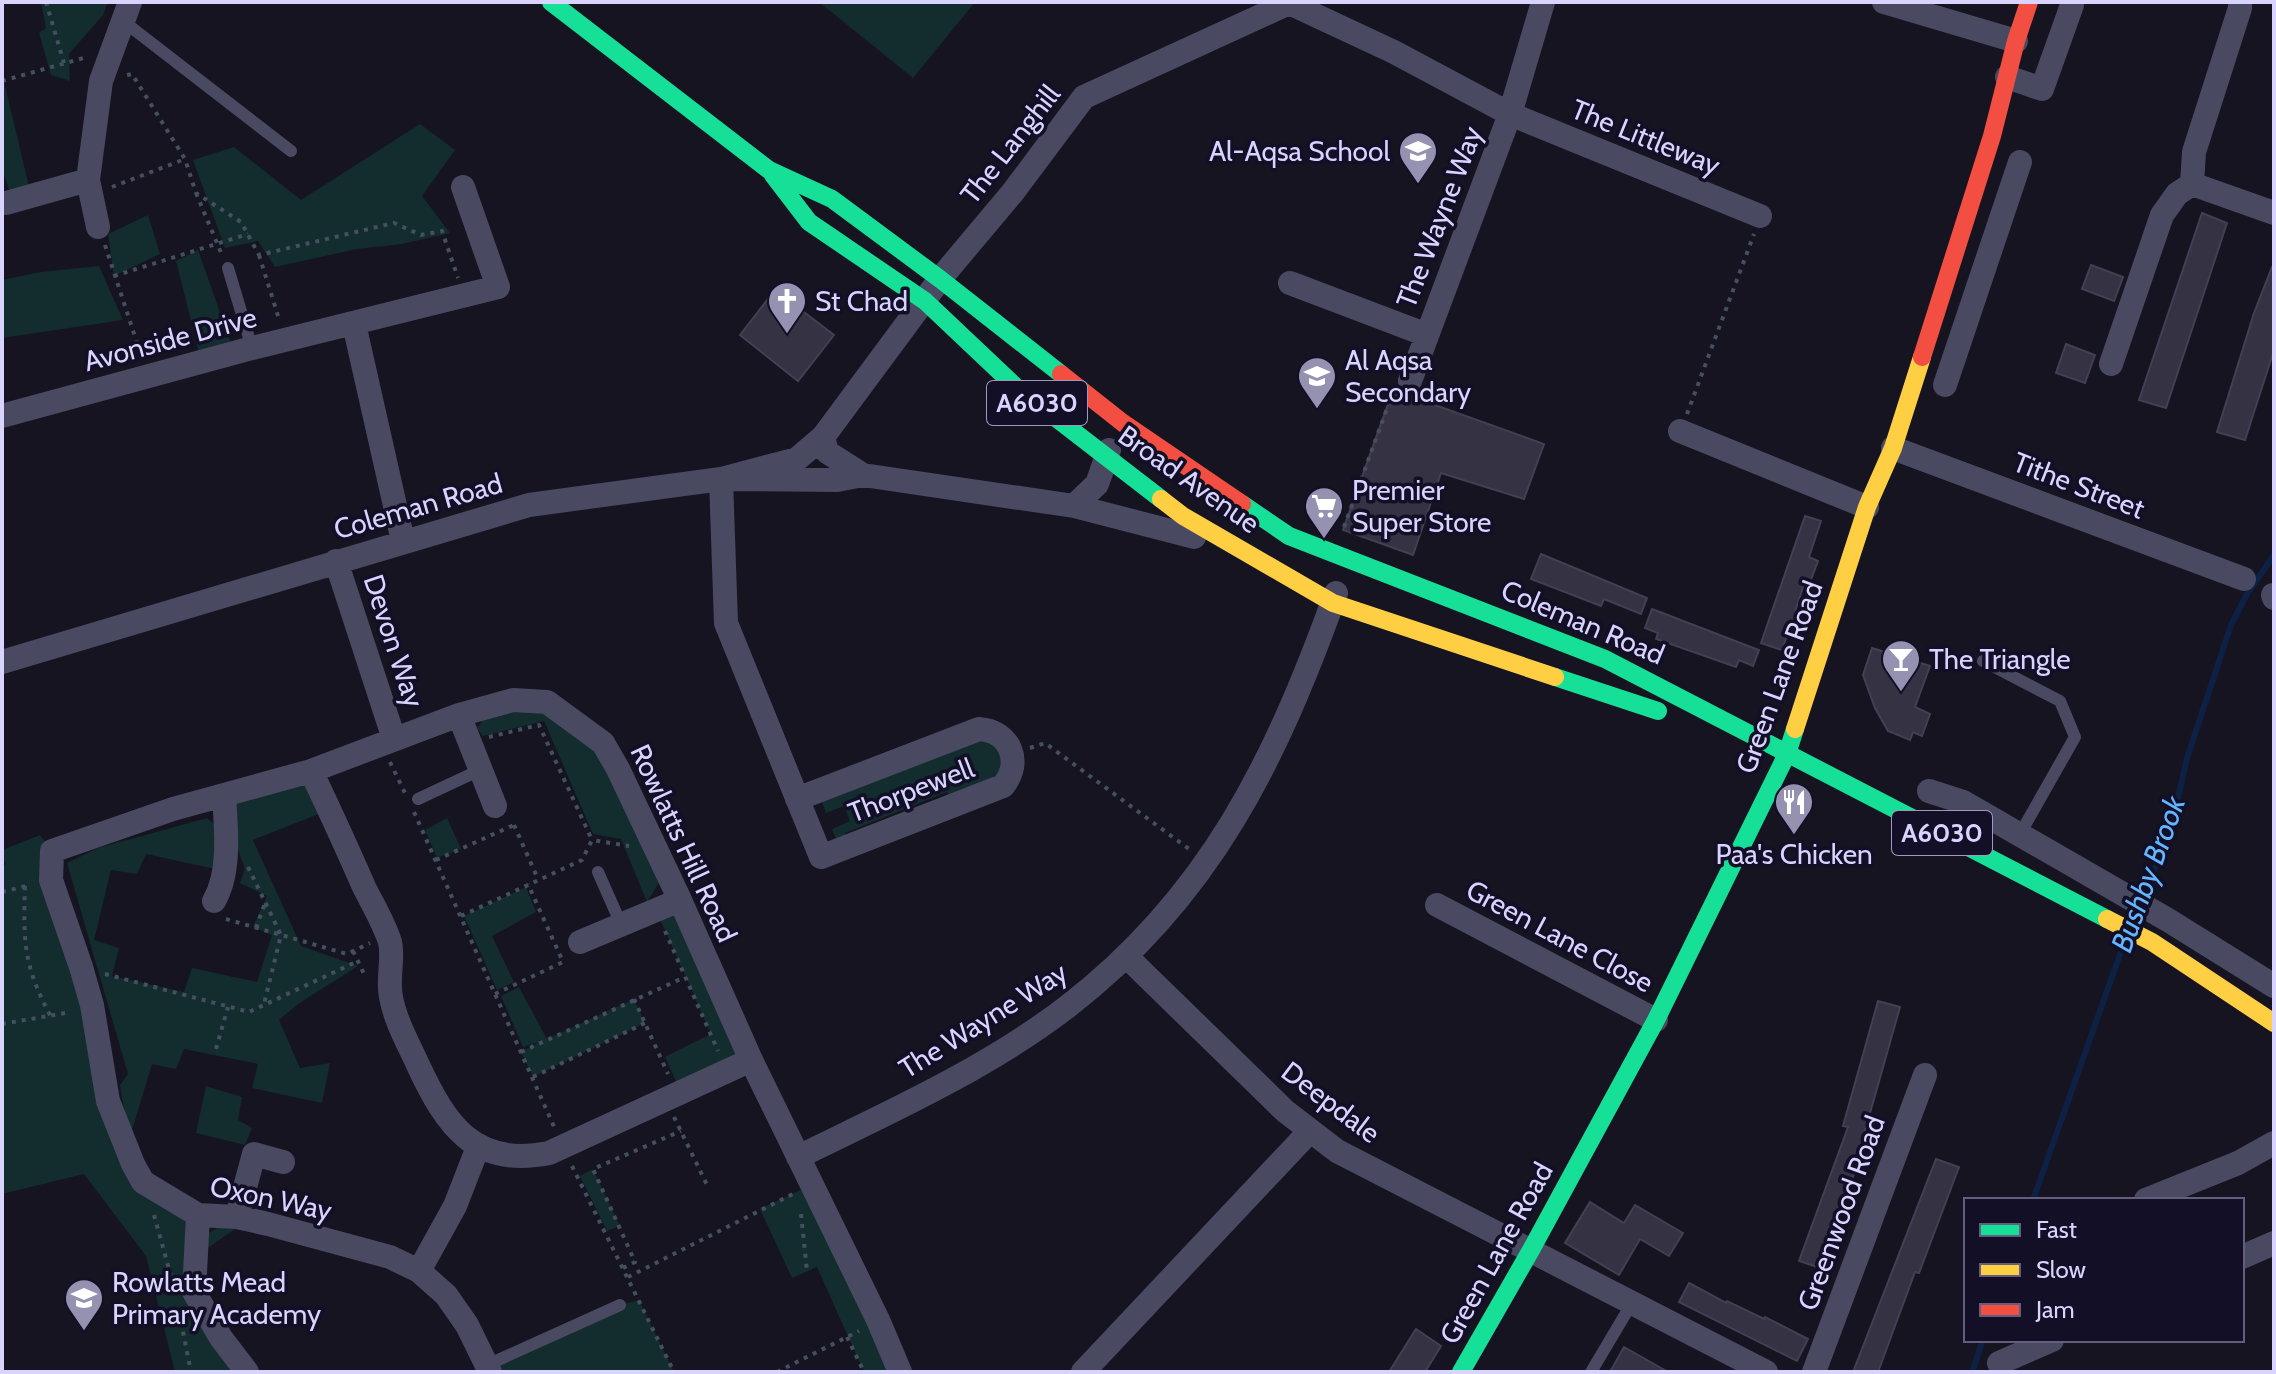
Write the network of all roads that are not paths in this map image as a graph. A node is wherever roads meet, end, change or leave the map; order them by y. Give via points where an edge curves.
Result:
1 (551, 2) edge
2 (1543, 2) edge
3 (1884, 2) edge
4 (2029, 2) edge
5 (2240, 2) edge
6 (1290, 3) edge
7 (2072, 5) dead end
8 (126, 12) edge
9 (2016, 41) junction
10 (2007, 77) junction
11 (1510, 114) junction
12 (291, 151) dead end
13 (2020, 162) dead end
14 (769, 170) junction
15 (2192, 184) junction
16 (89, 187) junction
17 (463, 187) dead end
18 (6, 203) dead end
19 (2274, 213) edge
20 (1760, 216) road end
21 (98, 227) road end
22 (228, 268) road end
23 (1950, 270) junction
24 (940, 279) junction
25 (1981, 279) junction
26 (1290, 283) dead end
27 (925, 301) junction
28 (354, 324) junction
29 (1427, 335) junction
30 (252, 348) junction
31 (2111, 364) dead end
32 (1410, 381) road end
33 (1945, 385) dead end
34 (2, 416) edge
35 (1123, 423) junction
36 (1680, 431) road end
37 (823, 437) junction
38 (1893, 448) junction
39 (1106, 456) junction
40 (863, 475) junction
41 (721, 479) junction
42 (1074, 506) junction
43 (1867, 507) junction
44 (403, 541) junction
45 (1239, 548) junction
46 (1342, 558) junction
47 (336, 561) junction
48 (2244, 579) dead end
49 (1333, 603) junction
50 (1983, 661) dead end
51 (2, 662) edge
52 (459, 715) junction
53 (387, 741) junction
54 (1787, 754) junction
55 (480, 770) junction
56 (311, 771) junction
57 (1929, 791) dead end
58 (224, 796) junction
59 (418, 799) dead end
60 (797, 799) junction
61 (495, 806) road end
62 (2020, 834) junction
63 (598, 872) dead end
64 (680, 900) junction
65 (214, 901) road end
66 (1437, 905) dead end
67 (621, 924) junction
68 (580, 942) dead end
69 (1126, 956) junction
70 (2274, 986) edge
71 (1656, 1020) junction
72 (2274, 1023) edge
73 (751, 1060) junction
74 (1925, 1075) dead end
75 (1310, 1131) junction
76 (2274, 1143) edge
77 (478, 1147) junction
78 (798, 1157) junction
79 (283, 1162) dead end
80 (143, 1182) joint
81 (2151, 1198) edge
82 (198, 1215) junction
83 (237, 1217) junction
84 (2274, 1243) edge
85 (1531, 1250) junction
86 (2244, 1256) edge
87 (419, 1271) junction
88 (1632, 1303) junction
89 (620, 1305) dead end
90 (2047, 1342) edge
91 (1999, 1363) dead end
92 (488, 1369) edge
93 (247, 1372) edge
94 (900, 1372) edge
95 (1083, 1372) edge
96 (1461, 1372) edge
97 (1591, 1372) edge
98 (1766, 1372) edge
99 (1814, 1372) edge

1 - 14 main road, Broad Avenue / A6030
2 - 11 street, The Wayne Way
3 - 9 street
4 - 9 main road, Green Lane Road
5 - 15 street via 2194,152
6 - 11 street, The Langhill
6 - 24 street, The Langhill via 1084,97
7 - 10 street via 2042,89
8 - 12 lane
8 - 16 street via 101,81
9 - 10 main road, Green Lane Road
10 - 23 main road, Green Lane Road
11 - 20 street, The Littleway
11 - 29 street, The Wayne Way
13 - 25 street
14 - 24 main road, Broad Avenue / A6030 via 832,199
14 - 27 main road, Broad Avenue / A6030 via 809,222
15 - 19 street
15 - 31 street via 2162,215
16 - 18 street
16 - 21 street
17 - 28 street, Avonside Drive via 498,287
22 - 30 lane
23 - 25 street
23 - 38 main road, Green Lane Road
24 - 27 street, The Langhill
24 - 35 main road, Broad Avenue / A6030
25 - 33 street
26 - 29 street
27 - 37 street, The Langhill
27 - 39 main road, Broad Avenue / A6030 via 1017,388
28 - 30 street, Avonside Drive
28 - 44 street
29 - 32 street, The Wayne Way
30 - 34 street, Avonside Drive
35 - 39 street
35 - 46 main road, Broad Avenue / A6030 via 1289,536
36 - 43 street
37 - 40 street, Coleman Road via 827,452
37 - 41 street, The Langhill via 797,459
38 - 43 main road, Green Lane Road
38 - 48 street, Tithe Street
39 - 42 street via 1097,484
39 - 45 main road, Broad Avenue / A6030 via 1183,516
40 - 41 street, Coleman Road via 837,480
40 - 42 street, Coleman Road
41 - 44 street, Coleman Road via 529,505
41 - 60 street, Thorpewell via 726,623
42 - 45 street, Coleman Road
43 - 54 main road, Green Lane Road
44 - 47 street, Coleman Road
45 - 49 main road, Broad Avenue / A6030
46 - 49 street, The Wayne Way
46 - 54 main road, Coleman Road / A6030 via 1605,659
47 - 51 street, Coleman Road
47 - 53 street, Devon Way
49 - 54 main road, Coleman Road / A6030
49 - 69 street, The Wayne Way via 1279,739 1248,799 1182,896
50 - 62 lane via 2060,701 2075,737
52 - 53 street, Rowlatts Hill Road
52 - 55 street
52 - 64 street, Rowlatts Hill Road via 513,700 547,702 603,743
53 - 56 street, Rowlatts Hill Road
54 - 71 main road, Green Lane Road
54 - 72 main road, Coleman Road / A6030 via 2152,942
55 - 59 lane
55 - 61 street
56 - 58 street, Rowlatts Hill Road
56 - 77 street via 391,945 391,1000 406,1041 443,1113
57 - 62 street via 1963,802
58 - 65 street via 222,888
58 - 80 street, Rowlatts Hill Road via 52,851 51,880 81,967 108,1101
60 - 60 street, Thorpewell via 979,729 997,733 1013,754 1013,772 1003,786 821,857
62 - 70 street
63 - 67 lane
64 - 67 street
64 - 73 street, Rowlatts Hill Road
66 - 71 street, Green Lane Close
67 - 68 street
69 - 75 street, Deepdale
69 - 78 street, The Wayne Way via 1065,1008 998,1053
71 - 85 main road, Green Lane Road
73 - 77 street via 563,1148 521,1157
73 - 78 street, Rowlatts Hill Road
74 - 99 street, Greenwood Road
75 - 85 street, Deepdale via 1367,1168
75 - 95 street
76 - 81 street
77 - 87 street via 455,1206
78 - 94 street, Rowlatts Hill Road
79 - 83 street via 254,1154
80 - 82 street, Oxon Way
82 - 83 street, Oxon Way
82 - 93 street via 194,1292
83 - 87 street, Oxon Way via 390,1257
84 - 86 street
85 - 88 street, Deepdale
85 - 96 main road, Green Lane Road
87 - 92 street, Oxon Way via 446,1295
88 - 97 lane
88 - 98 street, Deepdale
89 - 92 lane
90 - 91 street

